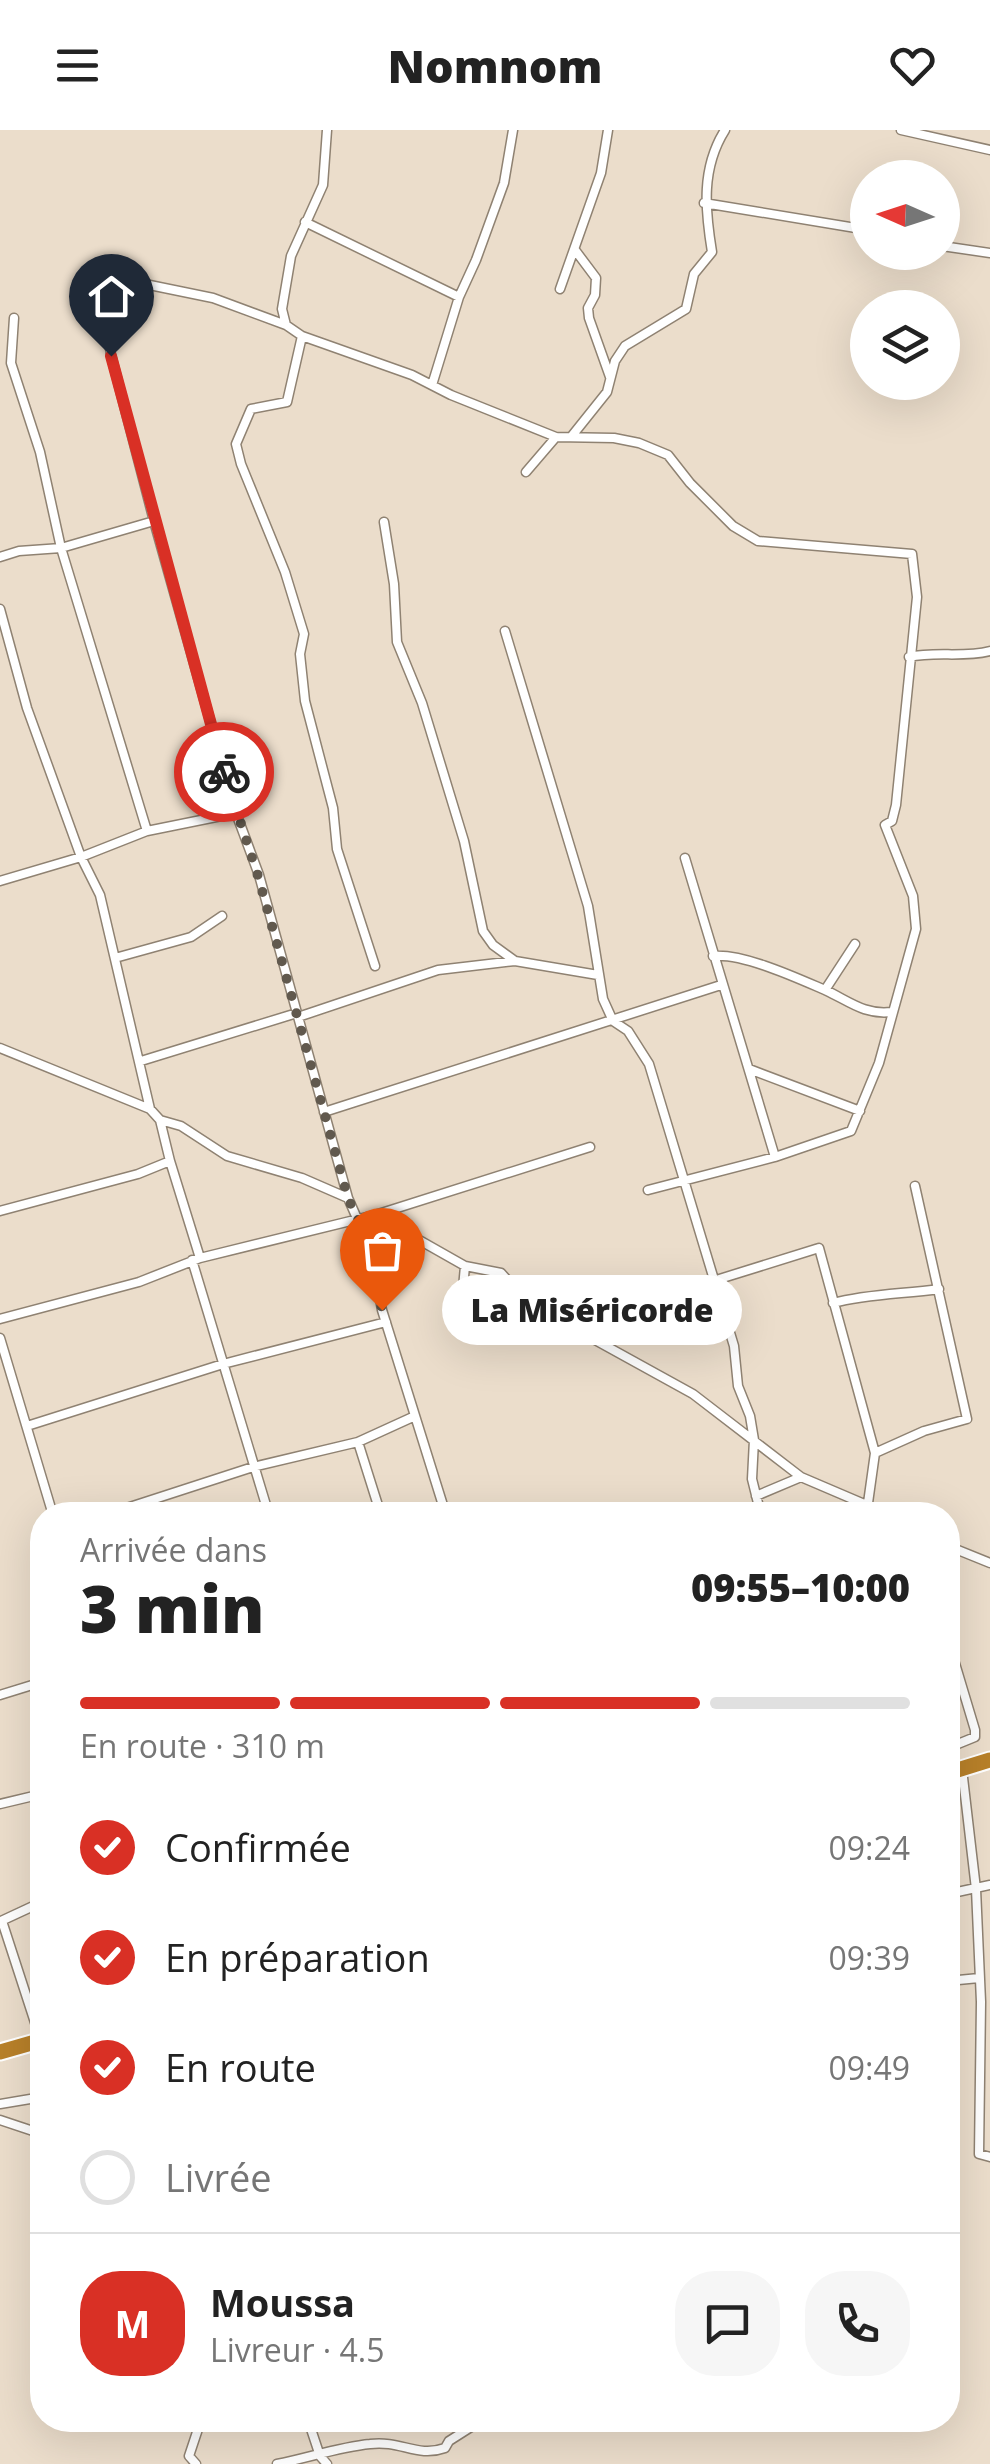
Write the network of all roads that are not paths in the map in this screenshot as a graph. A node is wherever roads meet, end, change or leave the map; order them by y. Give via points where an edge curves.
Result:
1 (327, 130) edge
2 (512, 130) edge
3 (608, 130) edge
4 (725, 130) edge
5 (901, 130) edge
6 (990, 150) edge
7 (704, 204) junction
8 (305, 222) junction
9 (850, 227) edge
10 (960, 249) edge
11 (575, 250) junction
12 (990, 253) edge
13 (560, 288) dead end
14 (459, 296) junction
15 (14, 318) dead end
16 (286, 325) junction
17 (302, 336) junction
18 (610, 377) junction
19 (432, 386) junction
20 (556, 437) junction
21 (571, 437) junction
22 (526, 472) dead end
23 (154, 521) junction
24 (384, 522) dead end
25 (61, 548) junction
26 (0, 557) edge
27 (0, 609) edge
28 (505, 631) dead end
29 (990, 651) edge
30 (908, 657) junction
31 (236, 813) junction
32 (146, 831) junction
33 (81, 857) junction
34 (684, 858) dead end
35 (0, 881) edge
36 (222, 916) dead end
37 (855, 944) dead end
38 (713, 956) junction
39 (115, 958) junction
40 (514, 961) junction
41 (375, 966) dead end
42 (598, 976) junction
43 (721, 985) junction
44 (825, 990) junction
45 (891, 1012) junction
46 (298, 1015) junction
47 (613, 1021) junction
48 (0, 1048) edge
49 (141, 1061) junction
50 (748, 1069) junction
51 (150, 1109) junction
52 (860, 1111) junction
53 (324, 1112) junction
54 (160, 1120) junction
55 (590, 1147) dead end
56 (775, 1157) junction
57 (170, 1160) junction
58 (684, 1180) junction
59 (915, 1186) dead end
60 (648, 1190) dead end
61 (348, 1198) junction
62 (0, 1210) edge
63 (374, 1216) junction
64 (359, 1218) junction
65 (196, 1259) junction
66 (465, 1266) junction
67 (713, 1281) junction
68 (938, 1288) junction
69 (462, 1300) dead end
70 (832, 1304) junction
71 (0, 1319) edge
72 (386, 1322) junction
73 (0, 1338) edge
74 (223, 1364) junction
75 (415, 1416) junction
76 (26, 1426) junction
77 (754, 1440) junction
78 (358, 1442) junction
79 (875, 1453) junction
80 (254, 1467) junction
81 (801, 1476) junction
82 (756, 1496) junction
83 (49, 1502) edge
84 (145, 1502) edge
85 (265, 1502) edge
86 (377, 1502) edge
87 (442, 1502) edge
88 (758, 1502) edge
89 (859, 1502) edge
90 (872, 1502) edge
91 (960, 1551) edge
92 (990, 1563) edge
93 (960, 1679) edge
94 (30, 1686) edge
95 (0, 1695) edge
96 (960, 1743) edge
97 (990, 1760) edge
98 (960, 1769) edge
99 (30, 1797) edge
100 (960, 1803) edge
101 (0, 1804) edge
102 (990, 1885) edge
103 (976, 1889) junction
104 (960, 1892) edge
105 (30, 1908) edge
106 (1, 1921) edge
107 (979, 1978) junction
108 (960, 1980) edge
109 (986, 2000) edge
110 (30, 2005) edge
111 (30, 2043) edge
112 (0, 2052) edge
113 (30, 2099) edge
114 (0, 2104) edge
115 (0, 2120) edge
116 (30, 2130) edge
117 (990, 2157) edge
118 (197, 2432) edge
119 (312, 2432) edge
120 (467, 2432) edge
121 (320, 2456) junction
122 (196, 2464) edge
123 (277, 2464) edge
124 (327, 2464) edge

1 - 8 street via 324,185
2 - 14 street via 504,183
3 - 11 street
4 - 7 street
5 - 6 street
7 - 9 street
7 - 18 street via 712,252 694,274 686,308 624,346
8 - 14 street
8 - 16 street via 291,256 282,309
10 - 12 street
11 - 13 street
11 - 18 street via 596,278 588,318
14 - 19 street
15 - 25 street via 11,363
16 - 17 street
16 - 23 street via 178,289 135,282 118,290 108,306 111,356
17 - 19 street
17 - 41 street via 286,402 251,409 236,444 304,634 305,702 336,849
18 - 21 street via 607,392
19 - 20 street
20 - 21 street
20 - 22 street
21 - 30 street via 614,438 668,455 733,526 758,540 912,554 917,597
23 - 25 street
23 - 31 street
24 - 40 street via 397,642 464,842 483,931
25 - 26 street
25 - 32 street
27 - 33 street via 27,708
28 - 42 street via 583,887
29 - 30 street
30 - 45 street via 896,805 885,824 913,896 916,929
31 - 32 street
31 - 46 street
32 - 33 street
33 - 35 street
33 - 39 street via 100,896
34 - 38 street
36 - 39 street via 191,937
37 - 44 street
38 - 43 street
38 - 44 street via 735,956
39 - 49 street
40 - 42 street
40 - 46 street via 438,970
42 - 47 street
43 - 47 street
43 - 50 street
44 - 45 street via 867,1012
45 - 52 street
46 - 49 street
46 - 53 street
47 - 53 street
47 - 58 street via 628,1031 649,1064
48 - 51 street
49 - 51 street
50 - 52 street
50 - 56 street
51 - 54 street
52 - 56 street via 851,1130
53 - 61 street
54 - 57 street
54 - 61 street via 227,1156
55 - 63 street
56 - 58 street
57 - 62 street
57 - 65 street
58 - 60 street
58 - 67 street
59 - 68 street
61 - 64 street
63 - 64 street
63 - 66 street
64 - 65 street
64 - 72 street
65 - 71 street via 139,1282
65 - 74 street
66 - 69 street
66 - 77 street via 500,1272 528,1303 692,1394
67 - 70 street via 819,1248
67 - 77 street
68 - 70 street
68 - 79 street via 967,1419
70 - 79 street
72 - 74 street
72 - 75 street
73 - 76 street
74 - 76 street
74 - 80 street
75 - 78 street
75 - 87 street
76 - 83 street
77 - 81 street
77 - 82 street
78 - 80 street
78 - 86 street
79 - 90 street
80 - 84 street
80 - 85 street
81 - 82 street
81 - 89 street
82 - 88 street
91 - 92 street
93 - 96 street via 974,1737
94 - 95 street
97 - 98 highway
99 - 101 street
100 - 103 street
102 - 103 street
103 - 104 street
103 - 107 street
105 - 106 street
106 - 110 street
107 - 108 street
107 - 109 street
109 - 117 street via 979,2154
111 - 112 highway
113 - 114 street
115 - 116 street
118 - 122 street via 189,2456
119 - 121 street
120 - 121 street via 426,2454 396,2443
121 - 123 street
121 - 124 street

